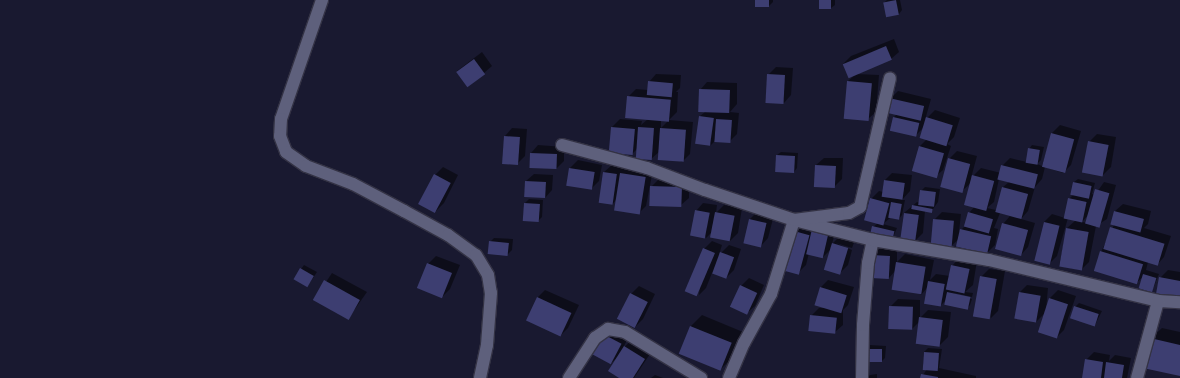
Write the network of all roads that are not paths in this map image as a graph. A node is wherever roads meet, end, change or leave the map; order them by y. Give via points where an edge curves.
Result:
1 (322, 0) edge
2 (890, 78) dead end
3 (562, 145) dead end
4 (794, 220) junction
5 (872, 240) junction
6 (1158, 301) junction
7 (1180, 302) edge
8 (480, 378) edge
9 (568, 378) edge
10 (701, 378) edge
11 (729, 378) edge
12 (862, 378) edge
13 (1138, 378) edge

1 - 8 street via 281,119 280,136 286,152 306,166 353,184 404,211 476,255 488,275 491,293 487,345
2 - 4 street via 860,207 849,213
3 - 4 street via 647,168
4 - 5 street
4 - 11 street via 771,294 744,343
5 - 6 street via 988,260
5 - 12 street via 863,325
6 - 7 street
6 - 13 street
9 - 10 street via 595,338 608,329 625,332

